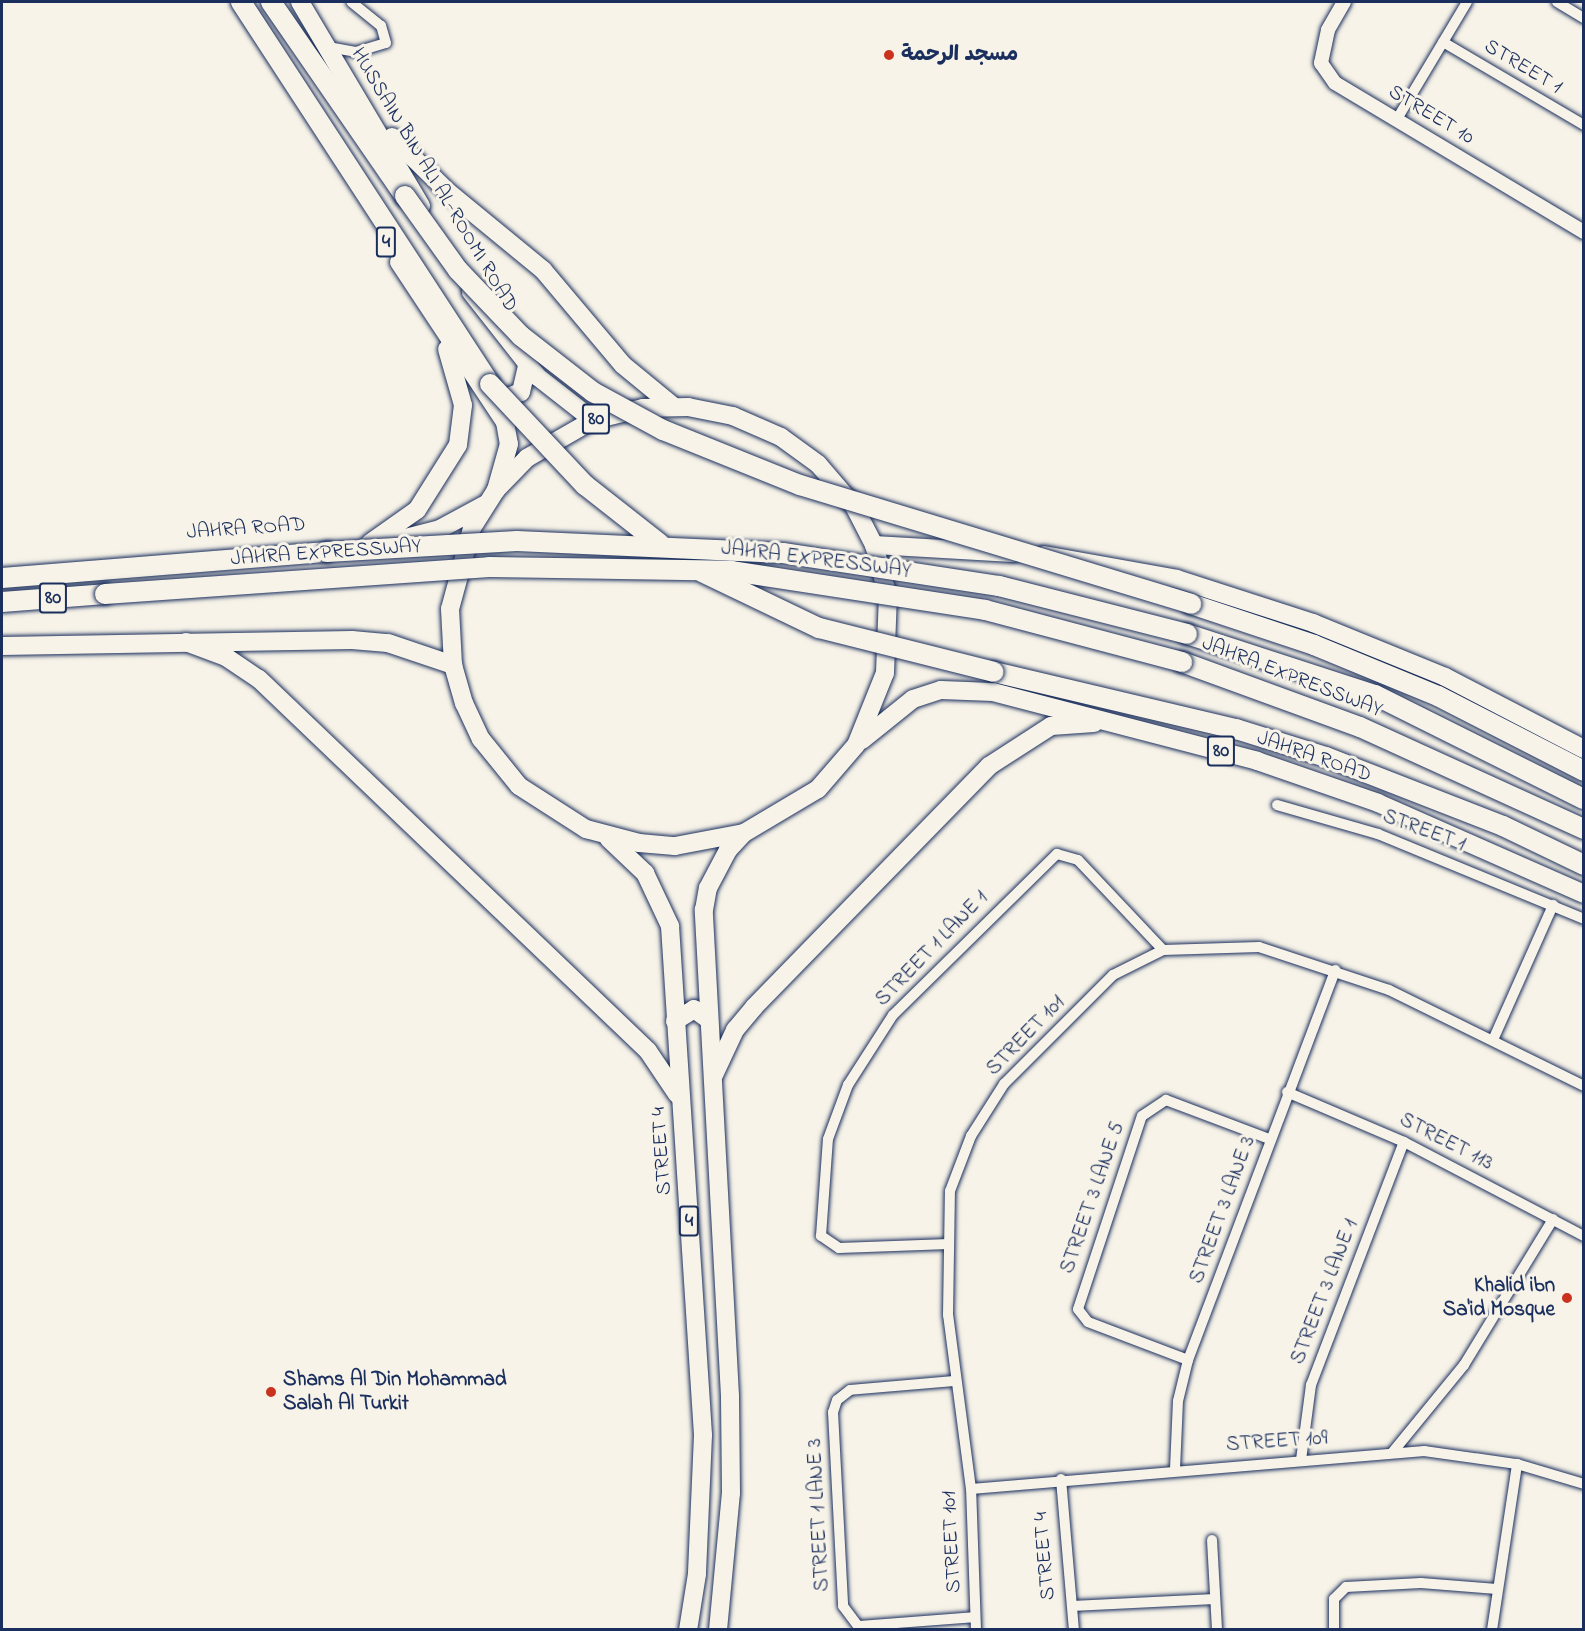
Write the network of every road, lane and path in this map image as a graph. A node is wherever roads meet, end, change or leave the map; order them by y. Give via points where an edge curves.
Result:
1 (230, 2) edge
2 (241, 2) edge
3 (271, 2) edge
4 (300, 2) edge
5 (351, 2) edge
6 (1344, 2) edge
7 (1467, 2) edge
8 (1557, 2) edge
9 (1584, 18) edge
10 (1443, 42) junction
11 (328, 47) junction
12 (364, 104) junction
13 (1397, 119) junction
14 (1584, 125) edge
15 (1584, 232) edge
16 (439, 325) junction
17 (527, 365) junction
18 (488, 388) junction
19 (673, 406) junction
20 (593, 420) junction
21 (491, 497) junction
22 (370, 543) junction
23 (874, 545) junction
24 (2, 569) edge
25 (2, 578) edge
26 (2, 602) edge
27 (186, 642) junction
28 (2, 646) edge
29 (453, 665) junction
30 (1124, 724) junction
31 (856, 745) junction
32 (1584, 749) edge
33 (1584, 771) edge
34 (1584, 799) edge
35 (1277, 805) dead end
36 (1584, 829) edge
37 (744, 833) junction
38 (605, 836) junction
39 (1584, 865) edge
40 (1584, 894) edge
41 (1553, 905) junction
42 (1584, 919) edge
43 (1163, 950) junction
44 (1335, 970) junction
45 (708, 1019) junction
46 (675, 1021) junction
47 (1493, 1040) junction
48 (712, 1080) junction
49 (1584, 1086) edge
50 (1287, 1092) junction
51 (681, 1103) junction
52 (1269, 1139) junction
53 (1404, 1142) junction
54 (1553, 1219) junction
55 (1584, 1236) edge
56 (949, 1244) junction
57 (1188, 1360) junction
58 (954, 1381) junction
59 (1392, 1453) junction
60 (1301, 1460) junction
61 (1517, 1464) junction
62 (1175, 1469) junction
63 (1061, 1479) junction
64 (1584, 1484) edge
65 (971, 1489) junction
66 (1212, 1540) dead end
67 (1497, 1589) junction
68 (1215, 1599) junction
69 (1072, 1606) junction
70 (975, 1617) junction
71 (688, 1629) edge
72 (718, 1629) edge
73 (976, 1629) edge
74 (1074, 1629) edge
75 (1217, 1629) edge
76 (1335, 1629) edge
77 (1492, 1629) edge

1 - 16 main road, 4
2 - 18 highway
3 - 33 highway, bridge via 458,270 521,336 593,392 663,430 800,485 1314,645 1438,696
4 - 11 main road, HUSSAIN BIN ALI AL-ROOMI ROAD / 4
5 - 11 street via 381,26 386,43 356,52
6 - 13 street, STREET 10 via 1328,30 1321,63 1335,83
7 - 10 street
8 - 9 street
10 - 13 street
10 - 14 street, STREET 1
11 - 12 main road, HUSSAIN BIN ALI AL-ROOMI ROAD / 4
12 - 17 main road, HUSSAIN BIN ALI AL-ROOMI ROAD / 4 via 478,303
12 - 19 main road via 411,160 543,270 623,365
13 - 15 street, STREET 10
16 - 18 main road, 4
16 - 22 main road via 464,405 458,445 417,510
17 - 18 main road via 521,392 503,399
17 - 20 main road, HUSSAIN BIN ALI AL-ROOMI ROAD / 4
18 - 21 main road, 4 via 509,436
18 - 39 highway, bridge via 585,485 705,574 819,628 1236,729 1326,757 1483,818
19 - 20 main road, 80
19 - 23 main road, 80 via 733,416 797,447 841,489
20 - 21 main road, 80 via 545,444
21 - 22 main road, JAHRA ROAD via 425,535
21 - 29 main road, 80 via 454,581
22 - 24 main road, JAHRA ROAD
23 - 31 main road, 80 via 888,596 889,648 878,698
23 - 32 main road via 1081,557 1177,579 1396,657
25 - 34 highway, JAHRA EXPRESSWAY / 80, bridge via 470,542 677,544 945,575 1187,634 1375,694
26 - 36 highway, JAHRA EXPRESSWAY / 80, bridge via 489,567 731,571 985,610 1182,662 1360,727
27 - 28 main road
27 - 29 main road via 388,643
27 - 51 main road via 226,657 259,679 648,1051
29 - 38 main road, 80 via 472,722 505,771 551,810
30 - 31 main road, JAHRA ROAD / 80 via 993,692 942,690 913,699
30 - 40 main road, JAHRA ROAD / 80 via 1378,803
30 - 48 main road via 1051,726 988,766 754,1007 732,1037
31 - 37 main road, 80 via 795,807
35 - 41 street, STREET 1 via 1378,834
37 - 38 main road, 80 via 675,846
37 - 45 main road, 4 via 716,868 708,888
38 - 46 main road, STREET 4 / 4 via 645,873 662,900 670,926
41 - 42 street, STREET 1
41 - 47 street
43 - 44 street, STREET 101 via 1259,947
43 - 56 street, STREET 101 via 1113,975 1004,1084 971,1136 950,1191
43 - 56 street, STREET 1 LANE 1 via 1078,860 1057,854 893,1015 848,1085 828,1139 821,1236 839,1248
44 - 47 street, STREET 101
44 - 50 street, STREET 3 LANE 3
45 - 46 main road via 688,1009
45 - 48 main road, 4
46 - 51 main road, STREET 4 / 4
47 - 49 street, STREET 101
48 - 72 main road, 4 via 731,1493
50 - 52 street, STREET 3 LANE 3
50 - 53 street, STREET 113
51 - 71 main road, STREET 4 / 4 via 703,1435 697,1574
52 - 57 street, STREET 3 LANE 3
52 - 57 street, STREET 3 LANE 5 via 1166,1100 1142,1116 1078,1309 1088,1322
53 - 54 street, STREET 113
53 - 60 street, STREET 3 LANE 1 via 1311,1385
54 - 55 street, STREET 113
54 - 59 street via 1464,1365
56 - 58 street, STREET 101
57 - 62 street, STREET 3 LANE 3 via 1178,1401
58 - 65 street, STREET 101
58 - 70 street, STREET 1 LANE 3 via 850,1390 837,1400 833,1412 843,1606 858,1626
59 - 60 street, STREET 109
59 - 61 street, STREET 109 via 1424,1451
60 - 62 street, STREET 109
61 - 64 street, STREET 109
61 - 67 street
62 - 63 street, STREET 109
63 - 65 street, STREET 109
63 - 69 street, STREET 4
65 - 70 street, STREET 101
66 - 68 street
67 - 76 street via 1421,1583 1346,1587 1334,1599
67 - 77 street
68 - 69 street
68 - 75 street
69 - 74 street, STREET 4
70 - 73 street, STREET 101

